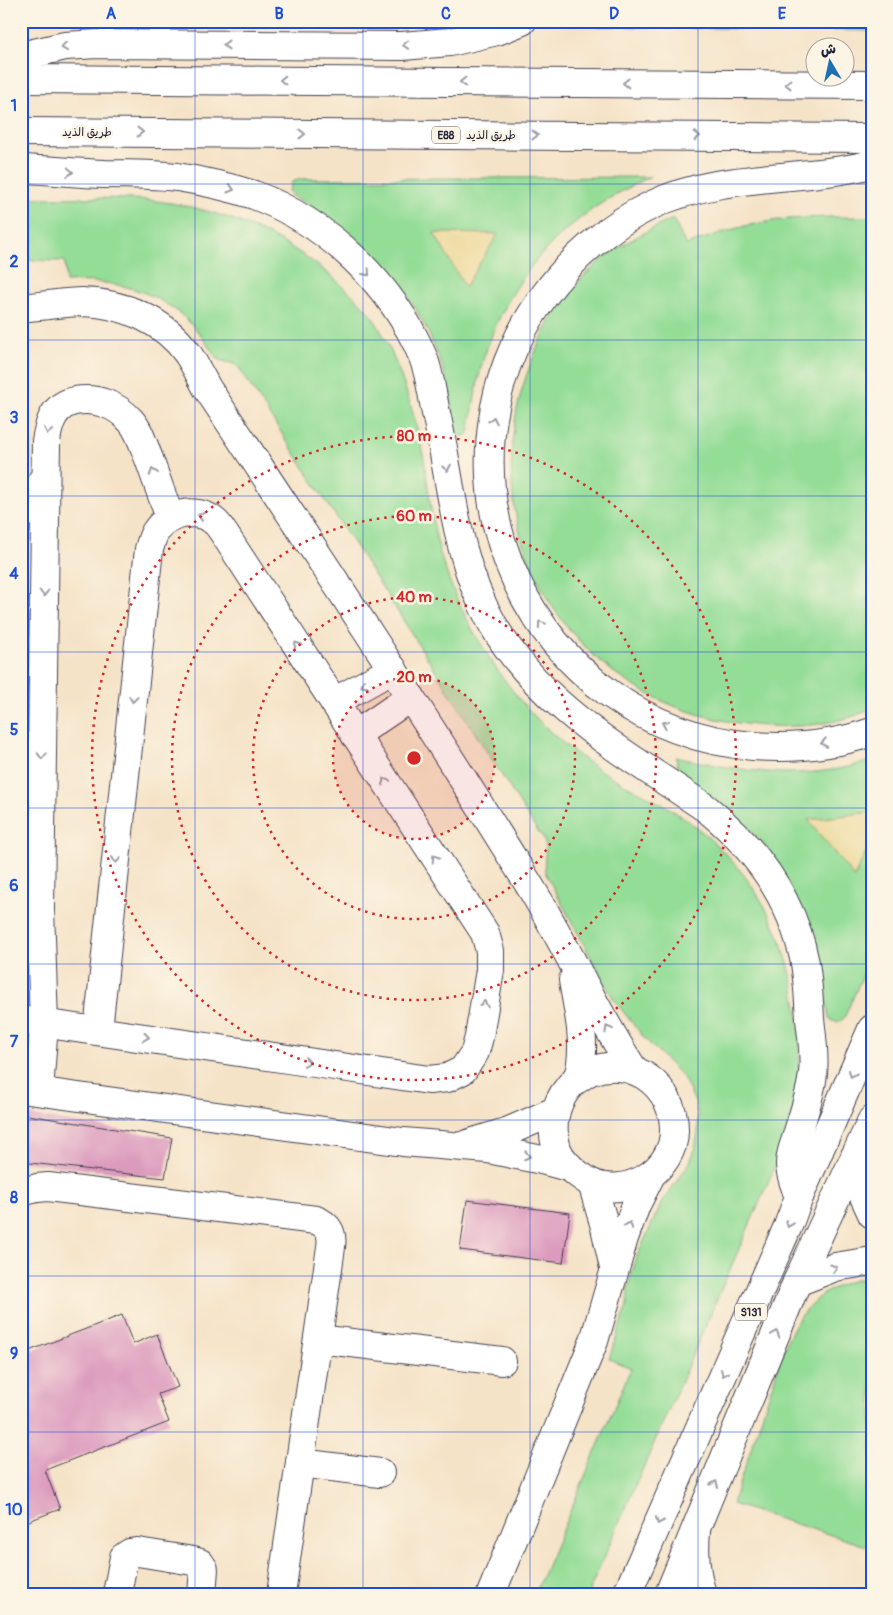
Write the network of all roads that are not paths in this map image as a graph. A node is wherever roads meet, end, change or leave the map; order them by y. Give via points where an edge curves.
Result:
1 (522, 21) edge
2 (21, 56) edge
3 (21, 79) edge
4 (872, 84) edge
5 (21, 132) edge
6 (872, 138) edge
7 (872, 164) edge
8 (21, 169) edge
9 (25, 307) edge
10 (45, 477) junction
11 (21, 515) edge
12 (170, 518) junction
13 (393, 669) junction
14 (412, 697) junction
15 (334, 702) junction
16 (872, 732) edge
17 (355, 735) junction
18 (21, 858) edge
19 (40, 909) junction
20 (570, 961) junction
21 (33, 1021) edge
22 (872, 1029) edge
23 (98, 1030) junction
24 (634, 1070) junction
25 (578, 1078) junction
26 (30, 1090) edge
27 (555, 1111) junction
28 (872, 1120) edge
29 (461, 1146) junction
30 (856, 1156) junction
31 (568, 1167) junction
32 (651, 1175) junction
33 (592, 1184) junction
34 (21, 1192) edge
35 (799, 1197) junction
36 (872, 1214) edge
37 (872, 1261) edge
38 (615, 1272) junction
39 (797, 1282) junction
40 (318, 1339) junction
41 (502, 1361) dead end
42 (300, 1463) junction
43 (380, 1473) dead end
44 (696, 1531) junction
45 (117, 1594) edge
46 (202, 1594) edge
47 (281, 1594) edge
48 (491, 1594) edge
49 (627, 1594) edge
50 (669, 1594) edge
51 (702, 1594) edge

1 -> 2 main road via 497,31 450,42 402,46 97,44 65,46
4 -> 3 main road
5 -> 6 main road, طريق الذيد / E88
16 -> 7 main road via 836,742 803,746 736,744 674,728 618,699 592,680 548,634 515,580 495,520 489,458 497,397 518,338 552,285 598,239 652,204 683,194 752,179 824,173
8 -> 35 main road via 178,178 254,195 314,227 341,247 388,298 424,359 466,565 485,609 509,650 529,676 576,720 728,825 762,865 789,911 805,962 813,1072 791,1153 791,1175
9 - 13 main road via 79,312 127,326 171,352 190,369 207,388
10 - 11 main road
12 -> 10 main road via 141,438 131,421 105,402 88,398 70,402 55,411 46,441
10 -> 19 main road
15 -> 12 main road via 215,522 201,514 186,513
12 -> 23 main road via 156,531 148,549
13 - 14 main road
13 -> 15 main road
14 - 17 main road
14 - 20 main road via 530,886
15 - 17 main road
23 -> 17 main road via 429,1080 447,1078 463,1070 475,1052 479,1037 490,970 490,950 484,933
18 - 19 main road
19 - 21 main road
24 -> 20 main road via 614,1041
20 - 25 main road via 582,1045
21 - 23 main road
21 - 26 main road
22 -> 35 main road, S131
24 - 25 main road via 605,1068
24 - 32 main road via 652,1080 665,1095 673,1113 674,1132 670,1149
25 - 27 main road via 564,1093
26 - 29 main road via 404,1142
27 - 29 main road
27 - 31 main road via 553,1131 558,1150
28 - 30 main road, S131
29 -> 31 main road via 515,1154
30 - 36 main road via 862,1192
30 - 39 main road, S131
31 - 33 main road
32 - 33 main road via 626,1186 612,1188
38 -> 32 main road via 636,1205
33 - 38 main road
34 - 40 main road via 48,1187 322,1222 331,1232 332,1240
35 -> 49 main road, S131
39 -> 37 main road via 835,1267
38 - 48 main road via 594,1341
44 -> 39 main road, S131
40 - 41 main road
40 - 42 main road
42 - 43 main road
42 - 47 main road
44 - 50 main road, S131
44 - 51 main road via 694,1551
45 - 46 main road via 124,1557 130,1552 138,1552 200,1563 204,1569

